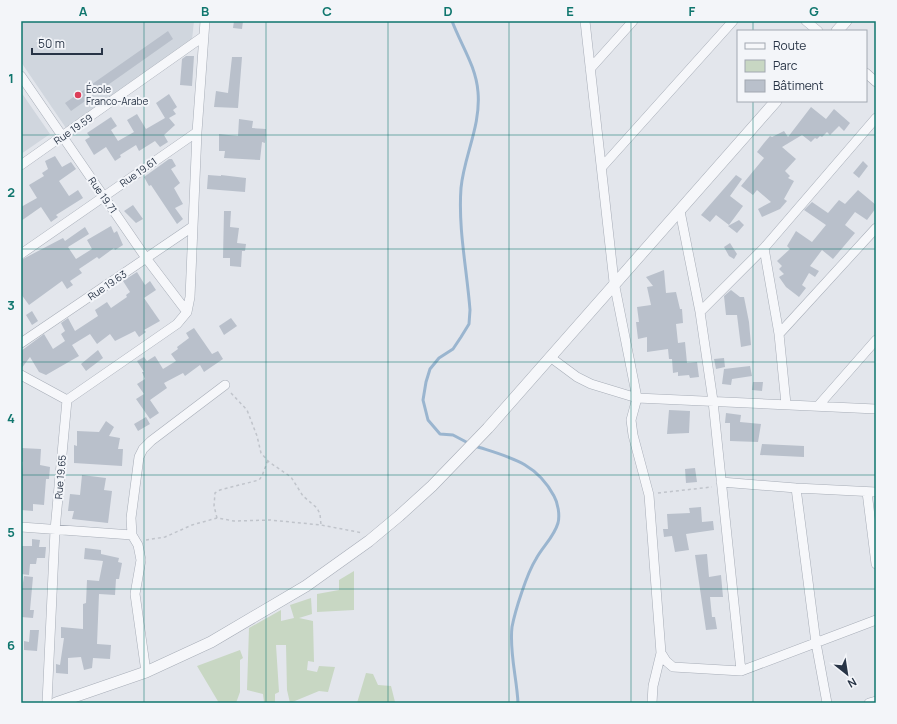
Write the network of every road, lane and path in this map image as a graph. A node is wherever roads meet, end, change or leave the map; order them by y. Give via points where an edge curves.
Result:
1 (205, 21) edge
2 (585, 21) edge
3 (633, 21) edge
4 (733, 21) edge
5 (806, 21) edge
6 (846, 21) edge
7 (817, 30) edge
8 (838, 30) edge
9 (204, 36) junction
10 (590, 69) junction
11 (867, 74) edge
12 (21, 76) edge
13 (876, 82) edge
14 (775, 102) edge
15 (876, 118) edge
16 (197, 132) junction
17 (62, 136) junction
18 (21, 165) edge
19 (602, 167) junction
20 (104, 196) junction
21 (680, 211) junction
22 (192, 227) junction
23 (876, 228) edge
24 (764, 248) junction
25 (21, 254) edge
26 (146, 258) junction
27 (614, 282) junction
28 (187, 312) junction
29 (700, 312) junction
30 (779, 334) junction
31 (876, 340) edge
32 (21, 343) edge
33 (550, 357) junction
34 (21, 375) edge
35 (225, 385) dead end
36 (215, 391) junction
37 (637, 398) junction
38 (67, 400) junction
39 (713, 401) junction
40 (786, 404) junction
41 (818, 406) junction
42 (876, 409) edge
43 (268, 460) junction
44 (721, 484) junction
45 (796, 488) junction
46 (871, 492) edge
47 (649, 495) junction
48 (217, 518) junction
49 (321, 525) junction
50 (21, 527) edge
51 (55, 530) junction
52 (132, 535) junction
53 (368, 541) junction
54 (876, 564) edge
55 (876, 620) edge
56 (816, 643) junction
57 (661, 653) junction
58 (741, 671) junction
59 (146, 672) junction
60 (876, 701) edge
61 (47, 703) edge
62 (56, 703) edge
63 (652, 703) edge
64 (827, 703) edge
65 (869, 703) edge

1 - 9 street
2 - 10 street
3 - 10 street
4 - 19 street
5 - 7 street
6 - 8 street
9 - 16 street
9 - 17 street, Rue 19.59
10 - 19 street
11 - 13 street
12 - 17 street, Rue 19.71
14 - 21 street
15 - 24 street
16 - 20 street, Rue 19.61
16 - 22 street
17 - 18 street, Rue 19.59
17 - 20 street, Rue 19.71
19 - 27 street
20 - 25 street, Rue 19.61
20 - 26 street, Rue 19.71
21 - 27 street
21 - 29 street
22 - 26 street, Rue 19.63
22 - 28 street via 190,297
23 - 30 street
24 - 29 street
24 - 30 street
26 - 28 street, Rue 19.71
26 - 32 street, Rue 19.63
27 - 33 street
27 - 37 street
28 - 38 street via 177,324
29 - 39 street
30 - 40 street
31 - 41 street
33 - 37 street via 591,384
33 - 53 street via 488,428 417,501
34 - 38 street
35 - 36 street
36 - 43 path via 231,393 247,410 261,453
36 - 52 street via 143,450 139,457 134,487
37 - 39 street
37 - 47 street via 631,420
38 - 51 street, Rue 19.65
39 - 40 street
39 - 44 street
40 - 41 street
41 - 42 street
43 - 48 path via 259,480 215,493 214,506
43 - 49 path via 296,483 303,496 320,514
44 - 45 street
44 - 47 path
44 - 58 street
45 - 46 street
45 - 56 street
46 - 54 street
47 - 57 street
48 - 49 path
48 - 52 path via 157,539 144,540
49 - 53 path via 363,533 370,536
50 - 51 street
51 - 52 street
51 - 61 street, Rue 19.65
52 - 59 street via 138,545 141,560 135,594
53 - 59 street via 306,586 262,613 210,642
55 - 56 street
56 - 58 street
56 - 64 street
57 - 58 street via 673,667
57 - 63 street via 653,686
59 - 62 street
60 - 65 street

